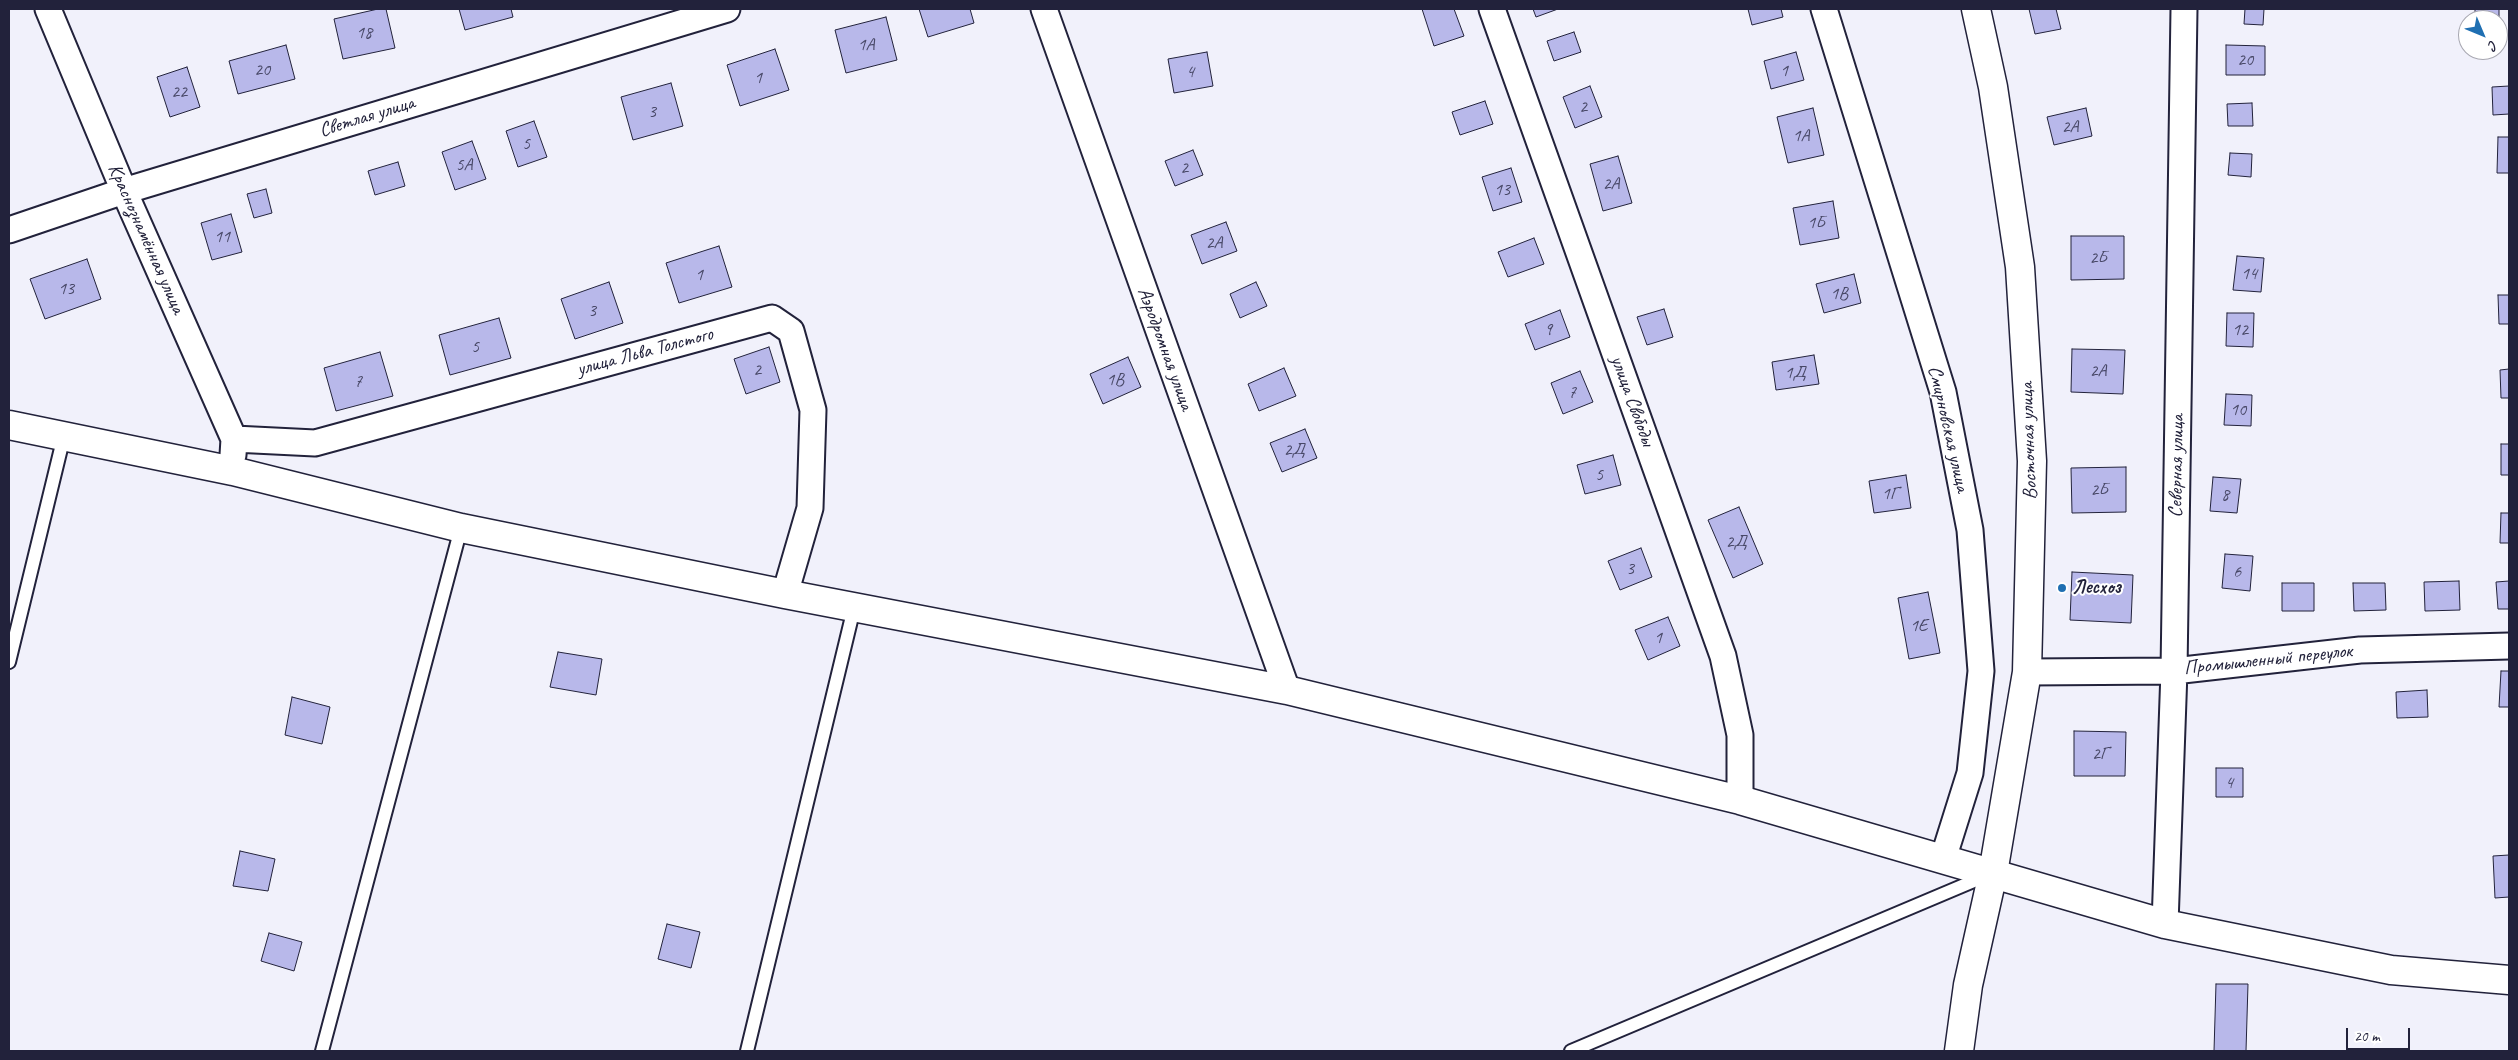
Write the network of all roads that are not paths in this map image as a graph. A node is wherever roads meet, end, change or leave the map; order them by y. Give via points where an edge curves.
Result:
1 (48, 9) edge
2 (727, 9) edge
3 (1044, 9) edge
4 (1492, 9) edge
5 (1824, 9) edge
6 (1976, 9) edge
7 (2184, 9) edge
8 (124, 191) junction
9 (9, 230) edge
10 (9, 425) edge
11 (64, 436) junction
12 (234, 439) junction
13 (233, 471) junction
14 (461, 528) junction
15 (785, 594) junction
16 (854, 608) junction
17 (2509, 646) edge
18 (9, 662) edge
19 (2174, 671) junction
20 (2027, 672) junction
21 (1287, 690) junction
22 (1740, 800) junction
23 (1943, 859) junction
24 (1993, 873) junction
25 (2165, 924) junction
26 (2509, 980) edge
27 (322, 1051) edge
28 (747, 1051) edge
29 (1571, 1051) edge
30 (1959, 1051) edge

1 - 8 street, Краснознамённая улица
2 - 8 street, Светлая улица
3 - 21 street, Аэродромная улица
4 - 22 street, улица Свободы via 1723,656 1740,735
5 - 23 street, Смирновская улица via 1944,392 1970,530 1981,671 1970,773
6 - 20 street, Восточная улица via 1993,88 2020,267 2032,461
7 - 19 street, Северная улица
8 - 9 street, Светлая улица
8 - 12 street, Краснознамённая улица
10 - 11 street
11 - 13 street
11 - 18 lane
12 - 13 street, Краснознамённая улица
12 - 15 street, улица Льва Толстого via 315,443 772,318 791,331 813,410 810,508
13 - 14 street
14 - 15 street
14 - 27 lane
15 - 16 street
16 - 21 street
16 - 28 lane
17 - 19 street, Промышленный переулок via 2360,650
19 - 20 street, Промышленный переулок
19 - 25 street, Северная улица
20 - 24 street, Восточная улица
21 - 22 street
22 - 23 street
23 - 24 street
24 - 25 street
24 - 29 lane
24 - 30 street, Восточная улица via 1968,985
25 - 26 street via 2391,970

